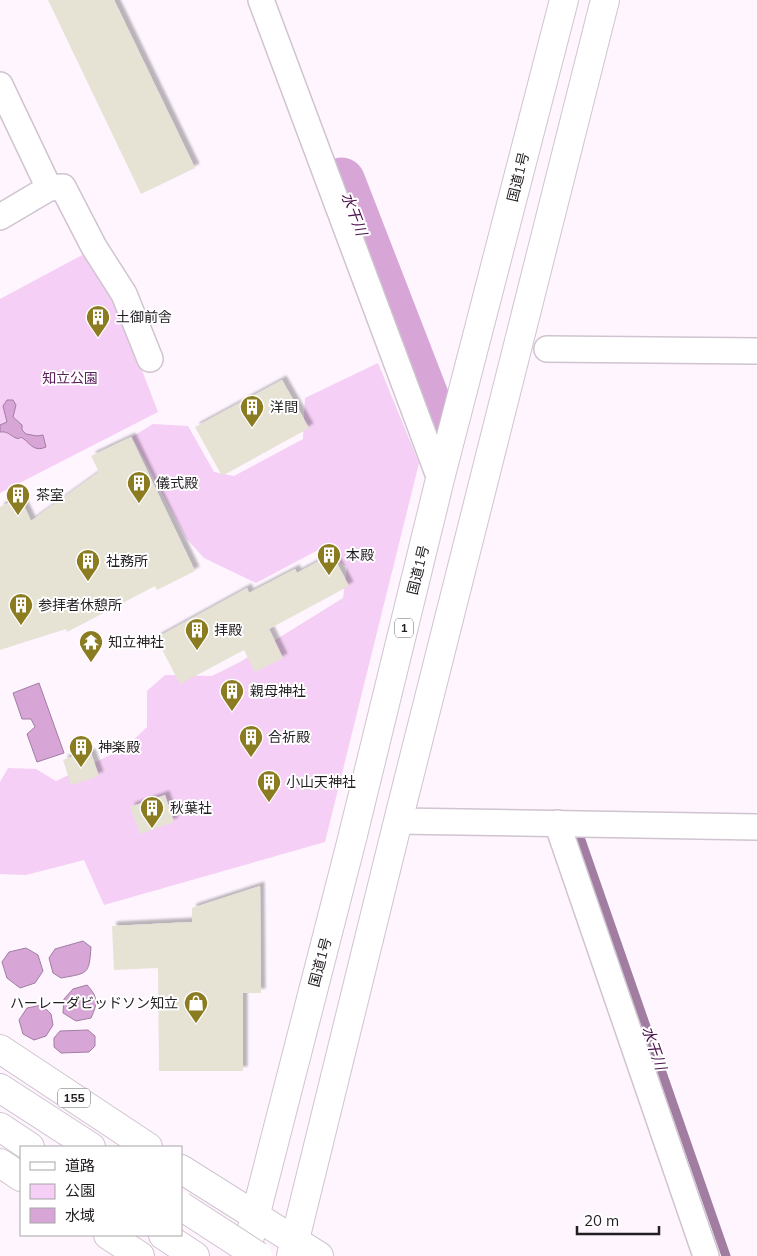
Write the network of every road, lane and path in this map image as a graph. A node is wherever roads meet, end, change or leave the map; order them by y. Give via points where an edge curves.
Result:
1 (261, 0) edge
2 (564, 0) edge
3 (605, 0) edge
4 (0, 85) edge
5 (49, 188) junction
6 (0, 217) edge
7 (547, 349) dead end
8 (757, 351) edge
9 (150, 359) dead end
10 (440, 479) junction
11 (398, 821) junction
12 (557, 823) junction
13 (757, 827) edge
14 (0, 1049) edge
15 (0, 1088) edge
16 (0, 1128) edge
17 (28, 1146) edge
18 (89, 1146) edge
19 (146, 1146) edge
20 (0, 1163) edge
21 (182, 1170) edge
22 (20, 1176) edge
23 (182, 1207) edge
24 (254, 1216) junction
25 (110, 1236) edge
26 (165, 1236) edge
27 (292, 1248) edge
28 (140, 1256) edge
29 (195, 1256) edge
30 (245, 1256) edge
31 (258, 1256) edge
32 (319, 1256) edge
33 (706, 1256) edge

1 - 10 street
2 - 10 highway, 国道1号 / 1
3 - 11 highway
4 - 5 street
5 - 6 street
5 - 9 street via 63,187 94,247 124,294
7 - 8 street
10 - 24 highway, 国道1号 / 1 via 352,839
11 - 12 street
11 - 27 highway
12 - 13 street
12 - 33 street
14 - 19 highway, 155
15 - 18 highway, 155
16 - 17 highway
20 - 22 highway
21 - 24 highway
23 - 31 highway, bridge
24 - 27 highway
24 - 30 highway, 国道1号 / 1
25 - 28 highway
26 - 29 highway
27 - 32 highway

